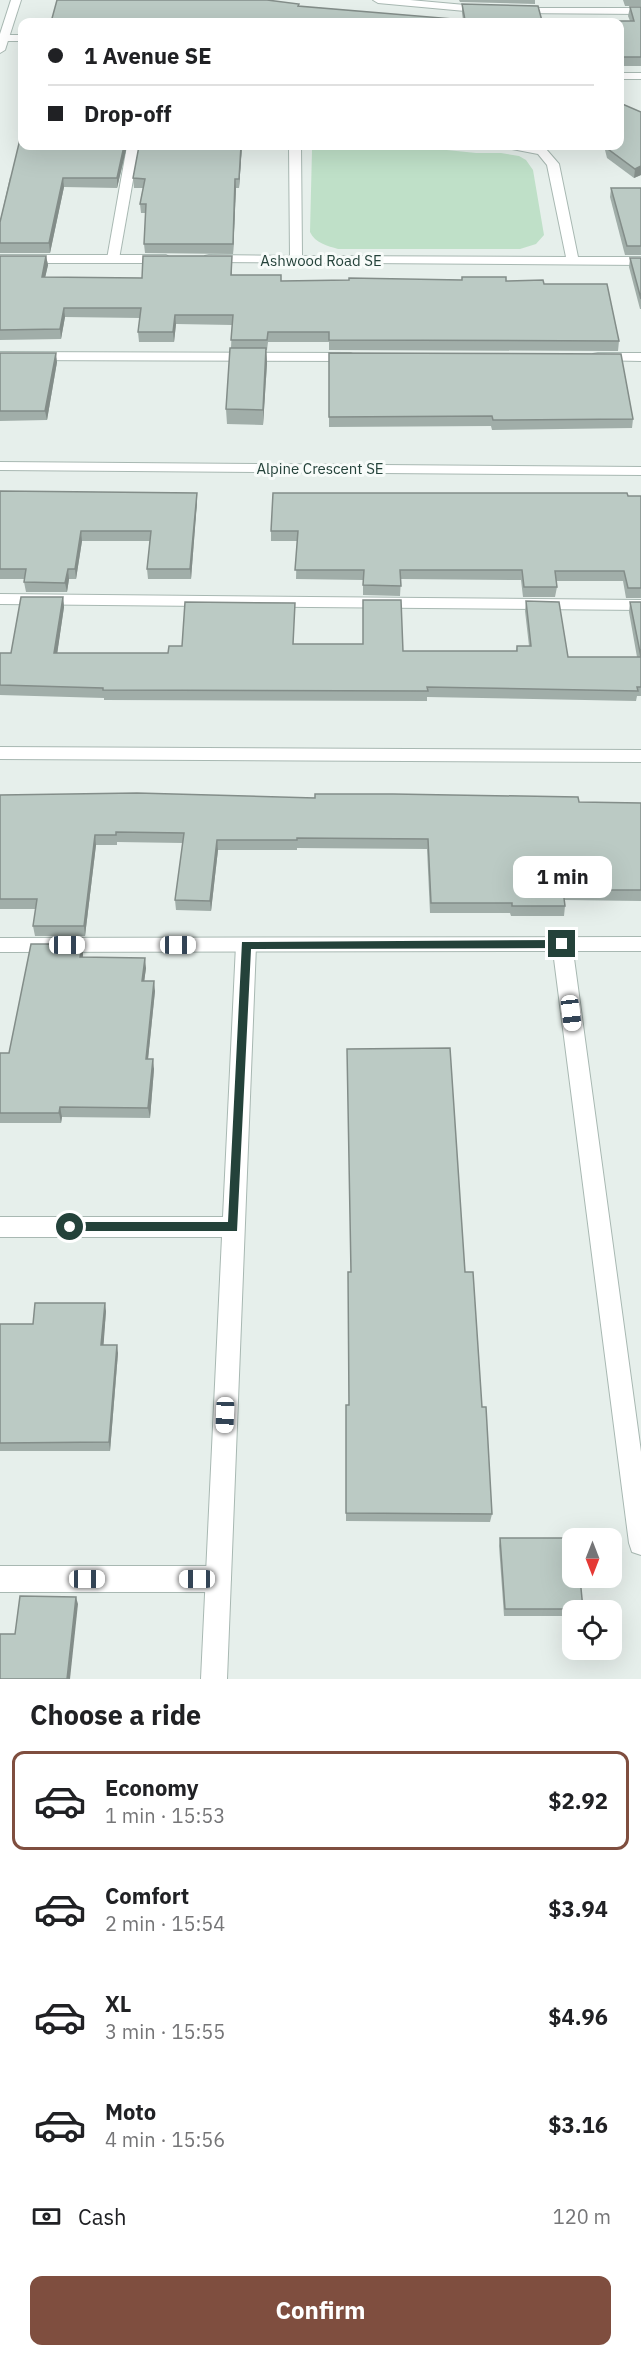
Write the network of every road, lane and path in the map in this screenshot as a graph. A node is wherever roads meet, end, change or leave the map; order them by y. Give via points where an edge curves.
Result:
1 (16, 0) edge
2 (378, 0) edge
3 (582, 0) edge
4 (441, 3) edge
5 (584, 11) junction
6 (641, 11) edge
7 (2, 38) edge
8 (18, 38) edge
9 (0, 50) edge
10 (624, 76) edge
11 (641, 76) edge
12 (132, 150) edge
13 (295, 150) edge
14 (536, 150) edge
15 (0, 259) edge
16 (113, 259) junction
17 (296, 260) junction
18 (573, 261) junction
19 (641, 261) edge
20 (0, 356) edge
21 (368, 357) edge
22 (582, 357) edge
23 (641, 357) edge
24 (0, 465) edge
25 (641, 471) edge
26 (0, 599) edge
27 (641, 605) edge
28 (0, 753) edge
29 (641, 756) edge
30 (562, 944) junction
31 (641, 944) edge
32 (0, 945) edge
33 (246, 945) junction
34 (0, 1227) edge
35 (233, 1227) junction
36 (641, 1543) edge
37 (0, 1579) edge
38 (218, 1579) junction
39 (214, 1679) edge

1 - 7 street
2 - 4 street
3 - 5 street
4 - 5 street via 502,10
5 - 6 street
7 - 8 street
7 - 9 street
10 - 11 street
12 - 16 street
13 - 17 street
14 - 18 street via 554,164
15 - 16 street, Ashwood Road SE
16 - 17 street, Ashwood Road SE
17 - 18 street, Ashwood Road SE
18 - 19 street, Ashwood Road SE
20 - 21 street
22 - 23 street
24 - 25 street, Alpine Crescent SE
26 - 27 street
28 - 29 street
30 - 31 street
30 - 33 street
30 - 36 street
32 - 33 street
33 - 35 street
34 - 35 street
35 - 38 street
37 - 38 street
38 - 39 street

